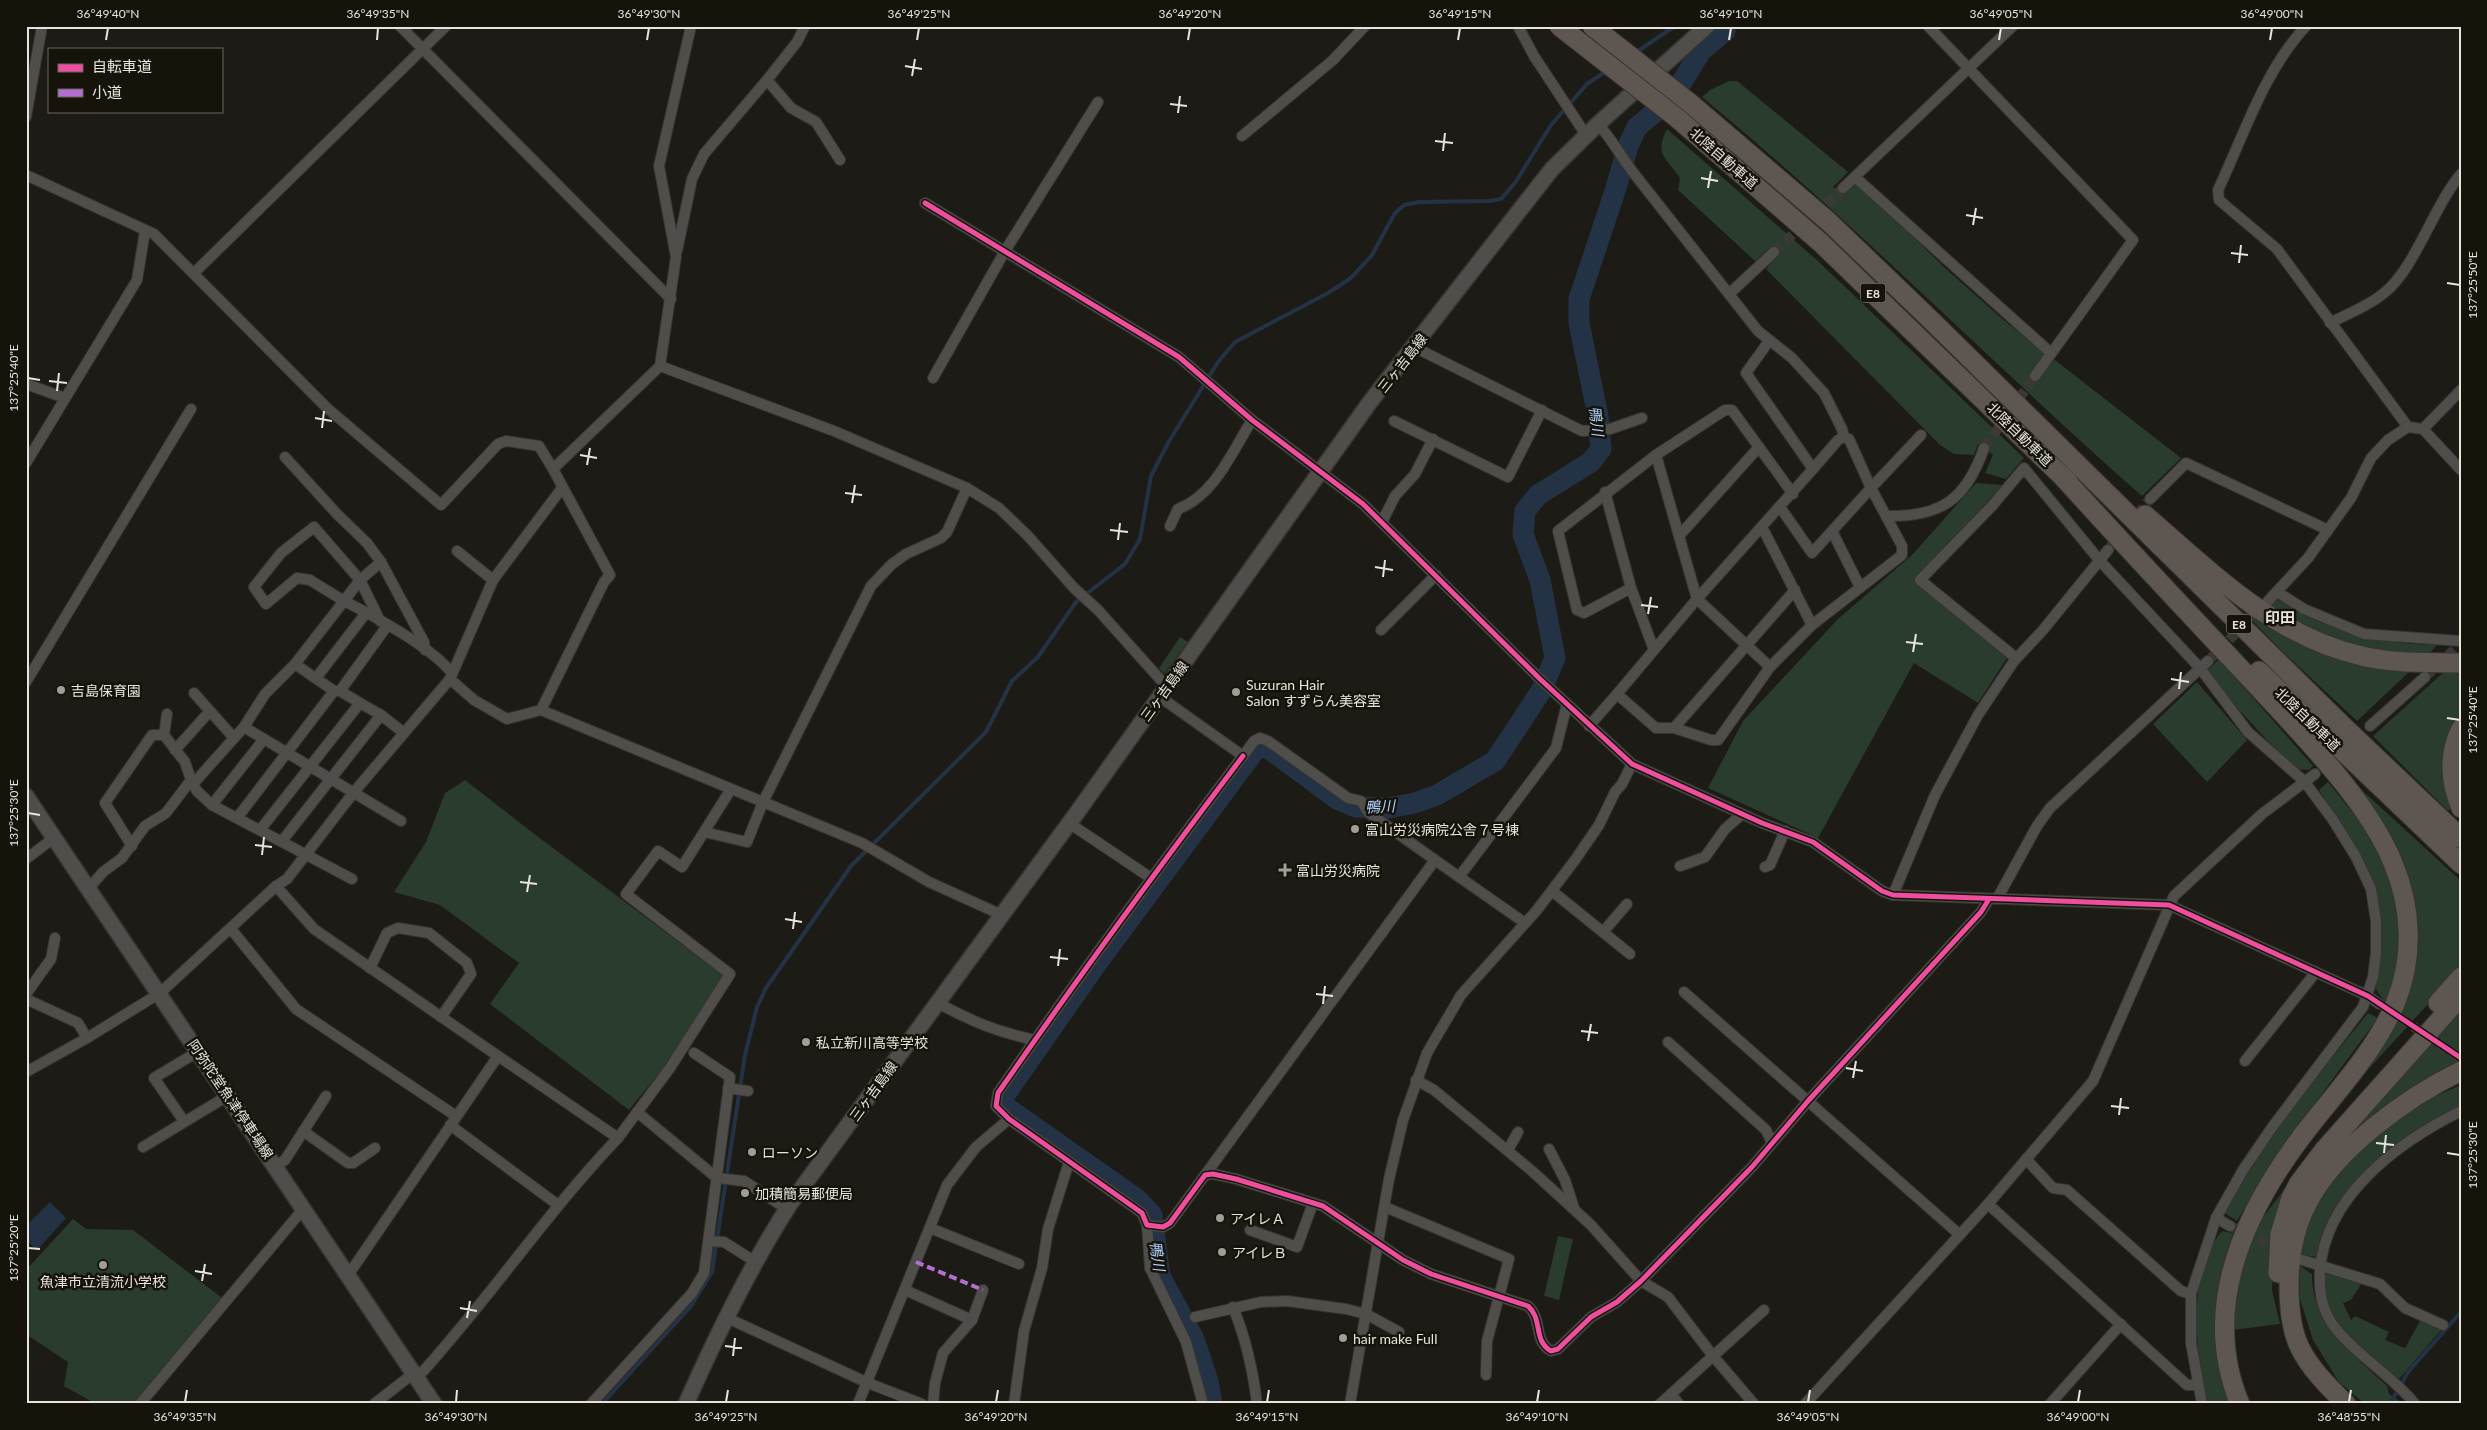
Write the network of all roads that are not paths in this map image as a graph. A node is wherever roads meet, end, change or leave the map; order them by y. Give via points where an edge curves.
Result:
1 (42, 26) edge
2 (400, 26) edge
3 (446, 26) edge
4 (691, 26) edge
5 (805, 26) edge
6 (1365, 26) edge
7 (1518, 26) edge
8 (1559, 26) edge
9 (1592, 26) edge
10 (1707, 26) edge
11 (1928, 26) edge
12 (2013, 26) edge
13 (2306, 26) edge
14 (423, 49) junction
15 (1968, 69) junction
16 (767, 80) junction
17 (1098, 102) dead end
18 (26, 117) edge
19 (1598, 124) junction
20 (1242, 136) dead end
21 (1586, 136) junction
22 (840, 160) dead end
23 (26, 174) edge
24 (2461, 174) edge
25 (1855, 177) junction
26 (1843, 188) tunnel mouth
27 (925, 203) dead end
28 (145, 231) junction
29 (1005, 251) junction
30 (1774, 252) tunnel mouth
31 (676, 257) junction
32 (194, 273) junction
33 (1729, 294) junction
34 (671, 299) junction
35 (2330, 323) junction
36 (1768, 340) junction
37 (1414, 347) junction
38 (2051, 353) junction
39 (660, 366) junction
40 (2035, 376) tunnel mouth
41 (933, 378) dead end
42 (26, 384) edge
43 (2461, 390) edge
44 (65, 398) junction
45 (2021, 407) junction
46 (191, 409) dead end
47 (1542, 410) junction
48 (1642, 418) dead end
49 (1252, 420) junction
50 (1394, 420) dead end
51 (2408, 427) junction
52 (2422, 429) junction
53 (1921, 435) dead end
54 (1844, 437) junction
55 (1433, 439) junction
56 (1759, 447) junction
57 (1984, 448) tunnel mouth
58 (1656, 455) junction
59 (285, 457) dead end
60 (26, 462) edge
61 (553, 469) junction
62 (1813, 469) junction
63 (2461, 470) edge
64 (1320, 473) junction
65 (2061, 475) junction
66 (562, 488) junction
67 (966, 488) junction
68 (1871, 488) junction
69 (1605, 492) junction
70 (1793, 494) junction
71 (2150, 499) tunnel mouth
72 (1780, 508) junction
73 (1886, 516) junction
74 (1382, 522) junction
75 (1170, 526) dead end
76 (1762, 527) junction
77 (2328, 530) junction
78 (1832, 531) junction
79 (1679, 536) junction
80 (2108, 550) tunnel mouth
81 (457, 551) dead end
82 (2100, 561) junction
83 (381, 562) junction
84 (1436, 575) junction
85 (360, 580) junction
86 (493, 580) junction
87 (1631, 588) junction
88 (1860, 588) junction
89 (1795, 590) junction
90 (2277, 592) junction
91 (1697, 599) junction
92 (344, 601) junction
93 (2268, 601) tunnel mouth
94 (366, 613) junction
95 (384, 624) junction
96 (1812, 625) junction
97 (1381, 630) dead end
98 (1746, 646) junction
99 (2460, 649) edge
100 (425, 650) junction
101 (1654, 650) junction
102 (2016, 658) junction
103 (294, 664) junction
104 (2204, 664) junction
105 (1770, 667) junction
106 (451, 675) junction
107 (2425, 677) tunnel mouth
108 (316, 678) junction
109 (26, 682) edge
110 (337, 691) junction
111 (1163, 692) junction
112 (194, 693) dead end
113 (1617, 694) junction
114 (360, 703) junction
115 (1567, 704) junction
116 (542, 710) junction
117 (210, 712) junction
118 (167, 714) dead end
119 (381, 715) junction
120 (1589, 726) junction
121 (2370, 726) dead end
122 (244, 727) junction
123 (1674, 728) junction
124 (2461, 729) edge
125 (404, 733) junction
126 (164, 735) junction
127 (234, 738) junction
128 (264, 739) junction
129 (175, 750) junction
130 (287, 752) junction
131 (1243, 756) junction
132 (1632, 764) junction
133 (309, 766) junction
134 (2315, 774) dead end
135 (331, 779) junction
136 (2304, 781) junction
137 (192, 782) junction
138 (731, 790) junction
139 (354, 792) junction
140 (26, 796) edge
141 (763, 802) junction
142 (212, 805) junction
143 (2461, 808) edge
144 (1742, 814) junction
145 (237, 818) junction
146 (401, 821) dead end
147 (1069, 823) junction
148 (260, 830) junction
149 (704, 832) junction
150 (1785, 832) junction
151 (54, 837) junction
152 (2461, 838) edge
153 (282, 841) junction
154 (132, 846) junction
155 (308, 854) junction
156 (26, 859) edge
157 (1436, 860) junction
158 (2461, 864) edge
159 (1680, 866) dead end
160 (1765, 867) dead end
161 (1459, 877) junction
162 (1150, 878) junction
163 (352, 879) dead end
164 (276, 886) junction
165 (89, 888) junction
166 (1552, 891) junction
167 (1893, 895) junction
168 (1993, 899) junction
169 (1627, 904) dead end
170 (2169, 905) junction
171 (1002, 915) junction
172 (1525, 922) junction
173 (231, 929) junction
174 (1603, 932) junction
175 (55, 938) dead end
176 (1630, 954) dead end
177 (370, 968) junction
178 (2316, 972) junction
179 (2461, 977) edge
180 (1684, 992) dead end
181 (160, 993) junction
182 (26, 994) edge
183 (2368, 996) junction
184 (2461, 996) edge
185 (26, 999) edge
186 (938, 1003) junction
187 (2378, 1004) tunnel mouth
188 (441, 1017) junction
189 (87, 1038) junction
190 (1035, 1040) junction
191 (1668, 1042) dead end
192 (199, 1051) junction
193 (694, 1052) dead end
194 (498, 1056) junction
195 (2246, 1061) dead end
196 (2461, 1071) edge
197 (26, 1072) edge
198 (1416, 1080) junction
199 (728, 1088) junction
200 (748, 1091) dead end
201 (229, 1095) junction
202 (326, 1096) dead end
203 (1808, 1101) junction
204 (2461, 1111) edge
205 (636, 1112) junction
206 (456, 1116) junction
207 (181, 1117) dead end
208 (1009, 1119) junction
209 (450, 1125) junction
210 (303, 1131) junction
211 (1518, 1132) dead end
212 (618, 1138) junction
213 (1772, 1143) junction
214 (143, 1147) dead end
215 (375, 1148) dead end
216 (1549, 1149) dead end
217 (1508, 1150) junction
218 (2026, 1159) junction
219 (1070, 1162) junction
220 (276, 1166) junction
221 (1205, 1175) junction
222 (717, 1178) junction
223 (1313, 1203) junction
224 (1988, 1204) junction
225 (558, 1205) junction
226 (1385, 1207) junction
227 (304, 1208) junction
228 (786, 1209) junction
229 (1575, 1210) junction
230 (2216, 1218) junction
231 (1147, 1225) junction
232 (2230, 1226) tunnel mouth
233 (930, 1228) junction
234 (1250, 1230) dead end
235 (1960, 1235) junction
236 (709, 1241) junction
237 (1377, 1241) junction
238 (2238, 1250) junction
239 (754, 1260) junction
240 (2302, 1260) dead end
241 (1019, 1264) dead end
242 (2320, 1264) junction
243 (349, 1274) junction
244 (1641, 1281) junction
245 (905, 1290) junction
246 (983, 1290) dead end
247 (2191, 1294) junction
248 (1499, 1296) junction
249 (1233, 1307) junction
250 (1764, 1310) dead end
251 (1366, 1314) junction
252 (724, 1317) junction
253 (1195, 1317) dead end
254 (972, 1320) junction
255 (2121, 1324) junction
256 (2443, 1325) dead end
257 (1399, 1332) dead end
258 (2300, 1348) junction
259 (1713, 1356) junction
260 (416, 1375) junction
261 (1486, 1375) dead end
262 (868, 1383) junction
263 (2198, 1385) junction
264 (1671, 1394) junction
265 (140, 1404) edge
266 (374, 1404) edge
267 (434, 1404) edge
268 (590, 1404) edge
269 (686, 1404) edge
270 (858, 1404) edge
271 (922, 1404) edge
272 (933, 1404) edge
273 (1014, 1404) edge
274 (1203, 1404) edge
275 (1257, 1404) edge
276 (1350, 1404) edge
277 (1660, 1404) edge
278 (1679, 1404) edge
279 (1754, 1404) edge
280 (1805, 1404) edge
281 (2050, 1404) edge
282 (2202, 1404) edge
283 (2240, 1404) edge
284 (2346, 1404) edge
285 (2415, 1404) edge

1 - 18 street
2 - 14 street
3 - 14 street
4 - 31 street via 659,166
5 - 16 street via 797,42
6 - 20 street via 1333,60
7 - 21 street
8 - 65 highway, 北陸自動車道 / E8, bridge via 1678,118 1821,243
9 - 45 highway, 北陸自動車道 / E8, bridge via 1690,103 1829,222
10 - 19 main road, 三ヶ吉島線
11 - 15 street
12 - 15 street
13 - 35 street via 2265,86 2218,190 2219,200 2277,249
14 - 32 street
14 - 34 street
15 - 25 street
15 - 38 street via 2133,240
16 - 22 street via 791,108 816,122
16 - 31 street via 704,154 692,180
17 - 29 street
19 - 21 main road, 三ヶ吉島線
19 - 33 street
21 - 37 main road, 三ヶ吉島線 via 1552,169
23 - 28 street
24 - 35 street via 2440,204 2403,272 2384,294
25 - 26 street
25 - 38 street
27 - 29 street
28 - 32 street via 154,234
28 - 44 street via 136,280
29 - 41 street
29 - 49 street via 1180,357
30 - 33 street
31 - 34 street
32 - 61 street via 327,408 441,505 498,444 506,440 539,446
33 - 36 street
34 - 39 street
35 - 51 street
36 - 54 street via 1792,358 1824,393
36 - 62 street via 1746,372
37 - 47 street
37 - 64 main road, 三ヶ吉島線
38 - 40 street
39 - 61 street
39 - 67 street via 834,431
42 - 44 street
43 - 52 street
44 - 60 street
45 - 99 highway via 2222,580 2284,625 2324,644 2363,657 2403,662
45 - 152 highway, 北陸自動車道 / E8 via 2244,630
46 - 109 street
47 - 48 street via 1582,431 1610,429
47 - 55 street via 1508,477
49 - 64 street
49 - 75 street via 1215,481 1190,505 1178,509
50 - 55 street
51 - 52 street
51 - 77 street via 2388,440 2371,458 2351,498
52 - 63 street
53 - 68 street
54 - 62 street
54 - 68 street via 1849,439
55 - 74 street via 1415,474 1395,496
56 - 58 street via 1732,410 1725,410
56 - 70 street
56 - 79 street
57 - 73 street via 1970,481 1947,505 1933,512
58 - 69 street
58 - 79 street
59 - 83 street via 367,542
61 - 66 street
62 - 70 street
64 - 74 street
64 - 111 main road, 三ヶ吉島線
65 - 158 highway, 北陸自動車道 / E8 via 2326,738
65 - 238 highway via 2290,722 2347,790 2381,838 2406,902 2406,965 2394,1005 2357,1065 2274,1176 2254,1211
66 - 86 street
66 - 116 street via 610,574
67 - 111 street via 999,508 1028,536
67 - 141 street via 947,532 906,554 871,586
68 - 73 street
68 - 78 street
69 - 87 street
69 - 87 street via 1558,531 1577,610 1584,613
70 - 72 street
71 - 77 street via 2186,464
72 - 76 street
72 - 78 street via 1812,553
73 - 88 street via 1902,546 1902,554
74 - 84 street
76 - 89 street
76 - 91 street
77 - 90 street
78 - 88 street
79 - 91 street
80 - 82 street
81 - 86 street
82 - 102 street
82 - 102 street via 2024,468 1920,580
82 - 104 street
83 - 85 street
83 - 100 street via 424,642
84 - 97 street
84 - 115 street
85 - 92 street
85 - 92 street via 314,527 281,553 254,587 266,604 297,578 310,580
85 - 95 street
86 - 106 street
87 - 101 street
88 - 96 street
89 - 96 street
89 - 98 street
90 - 93 street
90 - 99 street via 2304,609 2364,634
91 - 98 street
91 - 101 street
92 - 94 street
92 - 103 street
94 - 95 street
94 - 108 street
95 - 100 street
95 - 110 street
96 - 105 street
98 - 105 street
98 - 123 street
100 - 106 street via 446,665
101 - 113 street
102 - 167 street via 1978,715 1935,795
103 - 108 street
103 - 122 street via 265,694
104 - 136 street via 2248,732
104 - 168 street via 2050,808
105 - 123 street via 1718,740
106 - 116 street via 474,700 507,719
106 - 125 street
107 - 121 street
108 - 110 street
110 - 114 street
110 - 130 street
111 - 131 street
111 - 147 main road, 三ヶ吉島線
112 - 117 street
113 - 120 street
113 - 123 street via 1656,728
114 - 119 street
114 - 133 street
115 - 120 street
115 - 161 street via 1556,748
116 - 138 street
117 - 127 street
117 - 129 street
118 - 126 street
119 - 125 street
119 - 135 street
120 - 132 street
122 - 127 street
122 - 128 street
124 - 143 highway via 2453,751 2452,768 2453,784
125 - 139 street
126 - 129 street
126 - 154 street via 152,735 105,803
127 - 137 street
128 - 130 street
128 - 142 street
129 - 137 street via 185,762
130 - 133 street
130 - 145 street
131 - 157 street via 1254,741 1260,738 1268,741 1348,798 1361,801 1369,813
131 - 162 street
132 - 144 street
132 - 166 street via 1599,825
133 - 135 street
133 - 148 street
134 - 136 street
135 - 139 street
135 - 153 street
136 - 170 street via 2262,814 2174,896
136 - 183 street via 2338,827 2370,889 2376,921 2376,953
137 - 142 street
137 - 154 street via 166,813 145,826
138 - 141 street
138 - 149 street
139 - 146 street
139 - 155 street
140 - 151 main road, 阿弥陀堂魚津停車場線
141 - 149 street via 747,842
141 - 171 street via 862,843 929,882
142 - 145 street
144 - 150 street
144 - 159 street via 1725,829 1705,857
145 - 148 street
147 - 162 street
147 - 171 main road, 三ヶ吉島線
148 - 153 street
149 - 205 street via 682,867 658,851 626,894 730,974 670,1068
150 - 160 street via 1770,864
150 - 167 street via 1813,842 1882,891
151 - 156 street
151 - 165 main road, 阿弥陀堂魚津停車場線
153 - 155 street
154 - 165 street
155 - 163 street
155 - 164 street via 287,879
157 - 161 street
157 - 221 street
161 - 172 street
162 - 190 street
164 - 173 street
164 - 177 street via 314,929
165 - 181 main road, 阿弥陀堂魚津停車場線
166 - 172 street
166 - 174 street
167 - 168 street
168 - 170 street
168 - 203 street
169 - 174 street
170 - 178 street
170 - 218 street via 2092,1081
171 - 186 main road, 三ヶ吉島線
172 - 198 street via 1461,995 1427,1052
173 - 181 street
173 - 206 street via 296,1009
174 - 176 street
175 - 182 street via 51,959
177 - 188 street
177 - 188 street via 387,933 398,928 428,934 467,963 471,974
178 - 183 street
178 - 195 street
179 - 238 highway via 2282,1180 2257,1215
180 - 203 street
181 - 189 street
181 - 192 main road, 阿弥陀堂魚津停車場線
183 - 187 street
183 - 230 street via 2243,1170
184 - 258 highway via 2324,1150 2291,1198 2280,1234 2278,1270 2286,1311
185 - 189 street via 78,1023
186 - 190 street via 1000,1032
186 - 228 main road, 三ヶ吉島線
188 - 194 street
189 - 197 street
190 - 208 street via 998,1093 996,1106
191 - 213 street via 1766,1130
192 - 201 main road, 阿弥陀堂魚津停車場線
192 - 207 street via 154,1078
193 - 199 street via 730,1077
194 - 206 street
194 - 212 street
196 - 258 highway via 2420,1093 2378,1124 2329,1172 2307,1203 2294,1236 2289,1274 2290,1311
198 - 217 street via 1434,1090
198 - 226 street via 1403,1120
199 - 200 street
199 - 222 street
201 - 214 street
201 - 220 main road, 阿弥陀堂魚津停車場線
202 - 210 street
203 - 213 street
203 - 235 street
204 - 242 street via 2402,1147 2368,1174 2332,1224 2323,1245
205 - 212 street
205 - 222 street
206 - 209 street
208 - 219 street
208 - 233 street via 976,1147 947,1186
209 - 225 street
209 - 243 street
210 - 215 street via 348,1162 353,1163
210 - 220 street via 285,1160
211 - 217 street
212 - 225 street
213 - 244 street
216 - 229 street
217 - 229 street
218 - 224 street
218 - 247 street via 2053,1188 2067,1190 2181,1291
219 - 231 street via 1142,1213
219 - 273 street via 1048,1229 1042,1268 1024,1331
220 - 227 main road, 阿弥陀堂魚津停車場線
221 - 223 street via 1236,1179
221 - 231 street via 1170,1223 1162,1227
222 - 228 street via 744,1181
222 - 236 street
223 - 234 street via 1297,1247
223 - 237 street via 1341,1216
224 - 235 street
224 - 255 street
225 - 260 street via 477,1309
226 - 237 street
226 - 248 street via 1509,1259
227 - 243 main road, 阿弥陀堂魚津停車場線
227 - 265 street
228 - 239 main road, 三ヶ吉島線
229 - 244 street
230 - 232 street
230 - 247 street
231 - 274 street via 1150,1268 1186,1342
233 - 241 street
233 - 245 street
235 - 280 street
236 - 239 street via 724,1242
236 - 268 street via 704,1273 692,1293
237 - 248 street via 1430,1274
237 - 251 street
238 - 283 highway via 2227,1291 2224,1333 2230,1374
239 - 252 main road, 三ヶ吉島線
240 - 242 street
242 - 256 street via 2380,1284 2405,1308
242 - 285 street via 2322,1306 2331,1322
243 - 260 main road, 阿弥陀堂魚津停車場線
244 - 248 street via 1551,1351 1541,1341 1534,1311
244 - 259 street via 1668,1297
245 - 254 street
245 - 262 street
246 - 254 street
247 - 263 street via 2191,1343
248 - 261 street via 1487,1341
249 - 251 street via 1287,1302
249 - 253 street
249 - 275 street via 1253,1368
250 - 259 street
251 - 257 street
251 - 276 street
252 - 262 street
252 - 269 main road, 三ヶ吉島線
254 - 272 street via 943,1353 934,1383
255 - 263 street via 2187,1385
255 - 281 street
258 - 284 highway via 2322,1379
259 - 264 street
259 - 279 street
260 - 266 street
260 - 267 main road, 阿弥陀堂魚津停車場線
262 - 270 street
262 - 271 street
263 - 282 street
264 - 277 street
264 - 278 street

